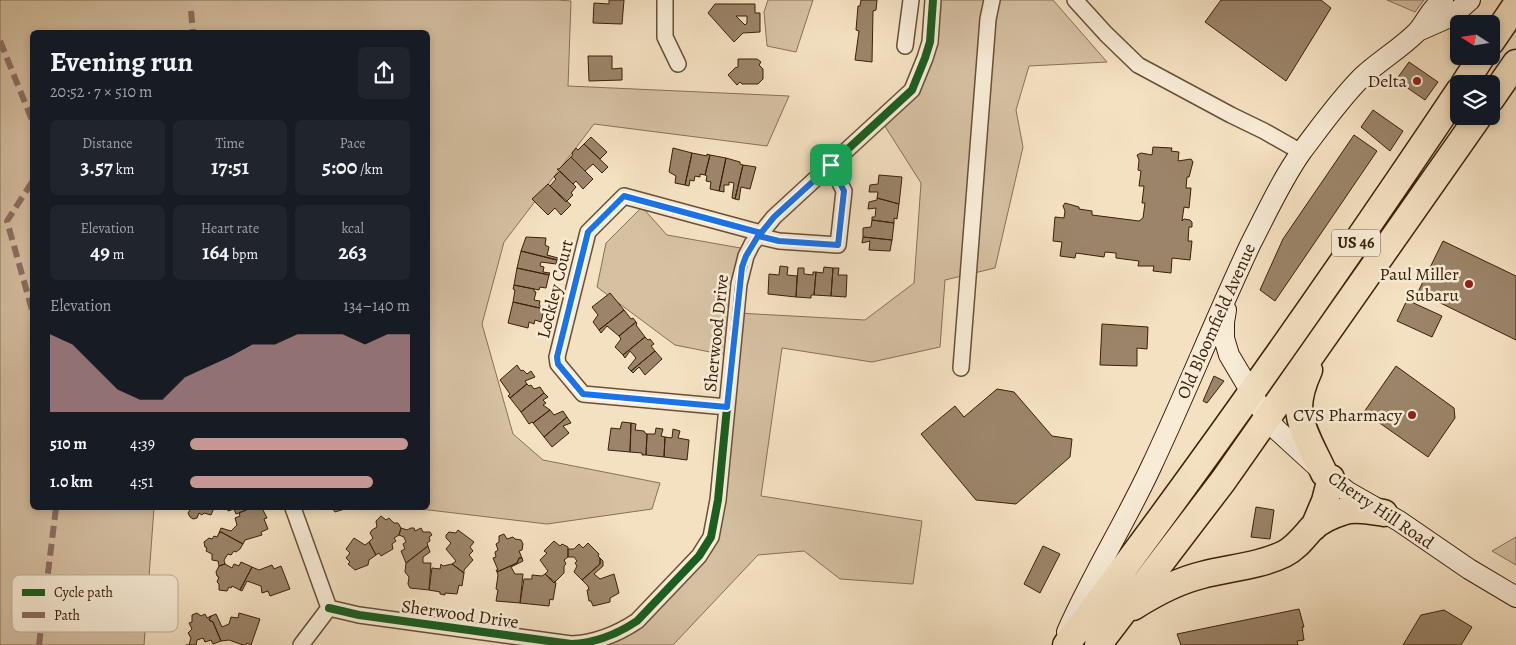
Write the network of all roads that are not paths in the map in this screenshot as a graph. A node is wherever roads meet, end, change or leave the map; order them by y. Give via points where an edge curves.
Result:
1 (665, 0) edge
2 (992, 0) edge
3 (1075, 0) edge
4 (1443, 0) edge
5 (1470, 0) edge
6 (911, 3) edge
7 (933, 3) edge
8 (1516, 5) edge
9 (1500, 29) edge
10 (1418, 30) junction
11 (906, 46) dead end
12 (1516, 63) edge
13 (678, 64) dead end
14 (1500, 86) edge
15 (1450, 104) edge
16 (1474, 125) edge
17 (1301, 152) junction
18 (831, 165) junction
19 (760, 234) junction
20 (1240, 268) junction
21 (1322, 341) junction
22 (961, 368) dead end
23 (1251, 394) junction
24 (727, 407) junction
25 (1267, 418) junction
26 (1327, 475) junction
27 (294, 510) edge
28 (1384, 512) junction
29 (1314, 527) junction
30 (1516, 597) edge
31 (329, 608) junction
32 (1120, 616) junction
33 (300, 645) edge
34 (1062, 645) edge
35 (1066, 645) edge
36 (1098, 645) edge

1 - 13 street via 665,37
2 - 22 street
3 - 17 street via 1138,65
4 - 10 main road, Old Bloomfield Avenue via 1433,8
5 - 10 main road, Old Bloomfield Avenue via 1452,16
6 - 7 street
6 - 11 street
7 - 18 street, Sherwood Drive via 930,42 912,90
8 - 9 highway
10 - 17 main road, Old Bloomfield Avenue via 1361,78
12 - 14 highway
15 - 23 highway, US 46
16 - 21 highway, US 46
17 - 20 main road, Old Bloomfield Avenue via 1267,211
18 - 19 street, Sherwood Drive
18 - 19 street via 844,191 838,245 779,241
19 - 24 street, Sherwood Drive via 742,267
19 - 24 street, Lockley Court via 624,196 588,232 557,357 558,364 583,394
20 - 23 main road, Cherry Hill Road via 1226,313 1224,338 1229,355
20 - 34 main road, Old Bloomfield Avenue via 1151,467 1080,602
21 - 25 highway, US 46
21 - 26 highway via 1306,376 1299,408 1303,425
23 - 25 main road, Cherry Hill Road
23 - 35 highway, US 46
24 - 31 street, Sherwood Drive via 718,500 709,542 637,621 614,635 588,643 571,644 359,615
25 - 26 main road, Cherry Hill Road
25 - 32 highway, US 46
26 - 28 main road, Cherry Hill Road via 1348,492
26 - 29 highway via 1325,501
27 - 31 street
28 - 29 highway via 1344,511
28 - 30 main road, Cherry Hill Road via 1469,570
29 - 32 highway via 1285,554 1179,582 1153,594
31 - 33 street
32 - 36 highway, US 46

